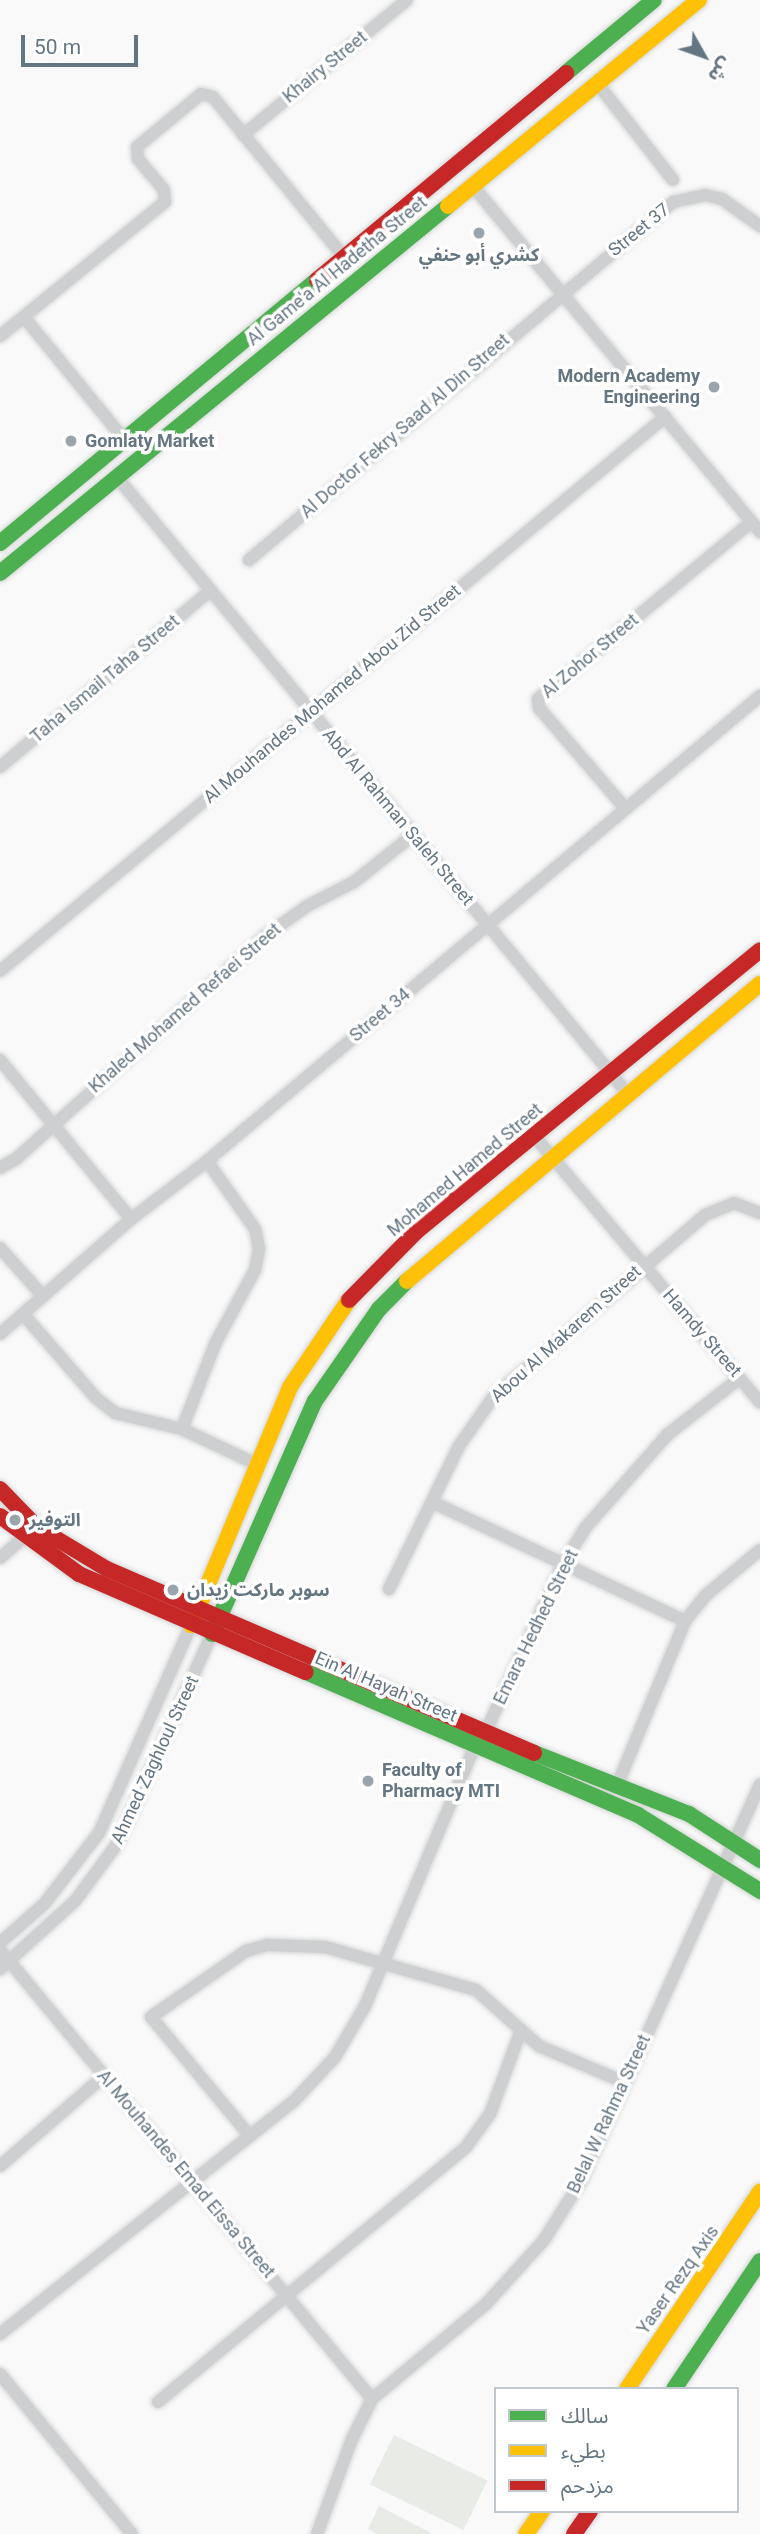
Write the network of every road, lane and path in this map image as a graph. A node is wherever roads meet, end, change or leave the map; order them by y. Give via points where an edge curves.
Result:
1 (407, 0) edge
2 (654, 0) edge
3 (699, 0) edge
4 (597, 83) junction
5 (243, 135) junction
6 (673, 180) dead end
7 (472, 185) junction
8 (760, 226) edge
9 (344, 257) junction
10 (561, 292) junction
11 (300, 293) junction
12 (315, 313) junction
13 (24, 317) junction
14 (0, 336) edge
15 (665, 417) junction
16 (124, 439) junction
17 (116, 476) junction
18 (751, 522) junction
19 (760, 532) edge
20 (0, 543) edge
21 (248, 560) dead end
22 (0, 573) edge
23 (211, 591) junction
24 (760, 696) edge
25 (311, 712) junction
26 (0, 767) edge
27 (625, 808) junction
28 (413, 835) junction
29 (486, 923) junction
30 (760, 950) edge
31 (745, 962) junction
32 (0, 971) edge
33 (760, 982) edge
34 (0, 1060) edge
35 (611, 1073) junction
36 (628, 1094) junction
37 (53, 1125) junction
38 (535, 1137) junction
39 (552, 1157) junction
40 (207, 1161) junction
41 (0, 1168) edge
42 (760, 1197) edge
43 (755, 1210) edge
44 (131, 1219) junction
45 (0, 1248) edge
46 (643, 1265) junction
47 (43, 1296) junction
48 (23, 1314) junction
49 (0, 1334) edge
50 (740, 1378) junction
51 (760, 1402) edge
52 (182, 1429) junction
53 (258, 1465) junction
54 (0, 1489) edge
55 (432, 1502) junction
56 (0, 1516) edge
57 (37, 1527) junction
58 (24, 1538) junction
59 (760, 1550) edge
60 (0, 1558) edge
61 (564, 1562) junction
62 (389, 1589) dead end
63 (198, 1607) junction
64 (220, 1616) junction
65 (685, 1621) junction
66 (191, 1625) junction
67 (212, 1634) junction
68 (480, 1739) junction
69 (618, 1783) junction
70 (760, 1785) edge
71 (109, 1814) junction
72 (128, 1824) junction
73 (734, 1841) junction
74 (760, 1860) edge
75 (724, 1868) junction
76 (760, 1891) edge
77 (0, 1943) edge
78 (0, 1950) edge
79 (382, 1963) junction
80 (5, 1965) edge
81 (521, 2030) junction
82 (104, 2076) junction
83 (624, 2082) junction
84 (249, 2135) junction
85 (0, 2166) edge
86 (192, 2181) junction
87 (760, 2192) edge
88 (760, 2261) edge
89 (286, 2295) junction
90 (0, 2334) edge
91 (0, 2374) edge
92 (628, 2387) edge
93 (675, 2387) edge
94 (372, 2399) junction
95 (158, 2402) dead end
96 (541, 2513) edge
97 (589, 2513) edge
98 (132, 2534) edge
99 (317, 2534) edge
100 (526, 2534) edge
101 (574, 2534) edge

1 - 5 street, Khairy Street
2 - 9 street, Al Game'a Al Hadetha Street
3 - 4 street, Al Game'a Al Hadetha Street
4 - 6 street
4 - 7 street, Al Game'a Al Hadetha Street
5 - 9 street
5 - 13 street via 207,93 169,119 136,151 140,163 164,190 165,202
7 - 10 street
7 - 12 street, Al Game'a Al Hadetha Street
8 - 10 street, Street 37 via 722,198 688,196 673,202
9 - 11 street, Al Game'a Al Hadetha Street
10 - 15 street
10 - 21 street, Al Doctor Fekry Saad Al Din Street
11 - 12 street
11 - 16 street, Al Game'a Al Hadetha Street
12 - 17 street, Al Game'a Al Hadetha Street
13 - 14 street
13 - 16 street
15 - 18 street
15 - 25 street, Al Mouhandes Mohamed Abou Zid Street
16 - 20 street, Al Game'a Al Hadetha Street
17 - 22 street, Al Game'a Al Hadetha Street
17 - 23 street, Abd Al Rahman Saleh Street
18 - 19 street
18 - 27 street, Al Zohor Street via 538,699 539,708
23 - 25 street, Abd Al Rahman Saleh Street
23 - 26 street, Taha Ismail Taha Street
24 - 27 street, Street 34
25 - 28 street, Abd Al Rahman Saleh Street
25 - 32 street, Al Mouhandes Mohamed Abou Zid Street
27 - 29 street, Street 34
28 - 29 street, Abd Al Rahman Saleh Street
28 - 37 street, Khaled Mohamed Refaei Street via 354,882 307,906 264,937
29 - 35 street, Abd Al Rahman Saleh Street
29 - 40 street, Street 34
30 - 31 street, Mohamed Hamed Street
31 - 33 street
31 - 35 street, Mohamed Hamed Street
33 - 36 street
34 - 37 street
35 - 36 street, Abd Al Rahman Saleh Street
35 - 38 street, Mohamed Hamed Street
36 - 39 street
37 - 41 street, Khaled Mohamed Refaei Street
37 - 44 street
38 - 39 street, Hamdy Street
38 - 53 street, Mohamed Hamed Street via 417,1231 350,1299 290,1387
39 - 46 street, Hamdy Street
39 - 64 street via 419,1270 344,1353 315,1401
40 - 44 street, Street 34
40 - 52 street via 244,1211 259,1249 255,1270 216,1342
42 - 43 street
43 - 46 street, Abou Al Makarem Street via 718,1206
44 - 47 street, Street 34
45 - 47 street
46 - 50 street, Hamdy Street
46 - 55 street, Abou Al Makarem Street via 494,1396 459,1446
47 - 48 street, Street 34
48 - 49 street, Street 34
48 - 52 street via 105,1406 126,1418
50 - 51 street, Hamdy Street
50 - 61 street, Emara Hedhed Street via 638,1462
52 - 53 street
53 - 63 street, Mohamed Hamed Street
54 - 57 street, Ein Al Hayah Street
55 - 61 street
55 - 62 street, Abou Al Makarem Street
56 - 58 street, Ein Al Hayah Street
57 - 58 street
57 - 63 street, Ein Al Hayah Street via 83,1557
58 - 60 street
58 - 66 street, Ein Al Hayah Street via 79,1574
59 - 65 street via 706,1595
61 - 65 street
61 - 68 street, Emara Hedhed Street
63 - 64 street, Ein Al Hayah Street
63 - 66 street, Mohamed Hamed Street
64 - 67 street
64 - 68 street, Ein Al Hayah Street
65 - 69 street
66 - 67 street, Ein Al Hayah Street
66 - 71 street, Ahmed Zaghloul Street
67 - 68 street, Ein Al Hayah Street
67 - 72 street, Ahmed Zaghloul Street
68 - 69 street, Ein Al Hayah Street
68 - 75 street, Ein Al Hayah Street via 638,1815
68 - 79 street, Emara Hedhed Street
69 - 73 street, Ein Al Hayah Street via 690,1814
70 - 73 street, Belal W Rahma Street
71 - 72 street
71 - 77 street, Ahmed Zaghloul Street via 60,1887
72 - 80 street, Ahmed Zaghloul Street via 75,1901
73 - 74 street, Ein Al Hayah Street
73 - 75 street, Belal W Rahma Street
75 - 76 street, Ein Al Hayah Street
75 - 83 street, Belal W Rahma Street
78 - 80 street, Al Mouhandes Emad Eissa Street
79 - 81 street via 476,1990
79 - 84 street, Emara Hedhed Street via 360,2015 335,2057 294,2101
79 - 84 street via 304,1943 267,1945 246,1951 153,2012 153,2023
80 - 82 street, Al Mouhandes Emad Eissa Street
81 - 83 street via 550,2052
81 - 89 street via 495,2101 475,2137
82 - 85 street
82 - 86 street, Al Mouhandes Emad Eissa Street
83 - 94 street, Belal W Rahma Street via 581,2181 544,2240 486,2304
84 - 86 street, Emara Hedhed Street
86 - 89 street, Al Mouhandes Emad Eissa Street
86 - 90 street, Emara Hedhed Street
87 - 92 street, Yaser Rezq Axis
88 - 93 street
89 - 94 street, Al Mouhandes Emad Eissa Street
89 - 95 street
91 - 98 street
94 - 99 street, Belal W Rahma Street
96 - 100 street
97 - 101 street

